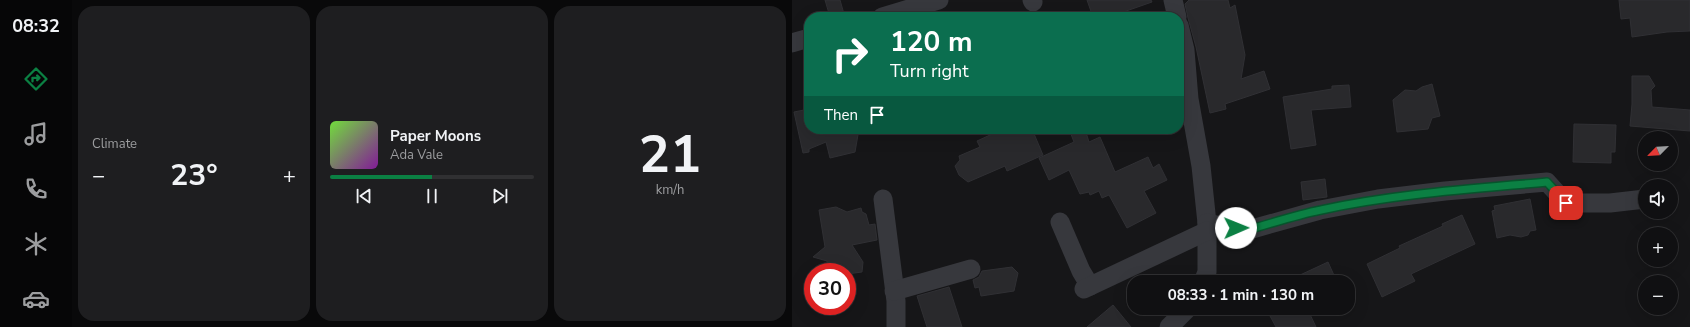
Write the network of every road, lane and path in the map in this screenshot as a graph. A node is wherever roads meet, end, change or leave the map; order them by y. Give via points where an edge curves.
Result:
1 (939, 0) edge
2 (1173, 0) edge
3 (899, 12) edge
4 (1176, 12) edge
5 (804, 39) edge
6 (792, 43) edge
7 (1184, 46) edge
8 (882, 199) dead end
9 (1638, 200) edge
10 (1060, 222) dead end
11 (1207, 227) junction
12 (971, 269) dead end
13 (1206, 275) edge
14 (894, 291) junction
15 (1181, 315) edge
16 (896, 327) edge
17 (1169, 327) edge

1 - 3 street
2 - 4 street
5 - 6 street
7 - 11 street
8 - 14 street
9 - 11 street via 1566,203 1547,182 1378,199 1320,210 1244,231
10 - 11 street via 1087,287
11 - 13 street
12 - 14 street
14 - 16 street
15 - 17 street

